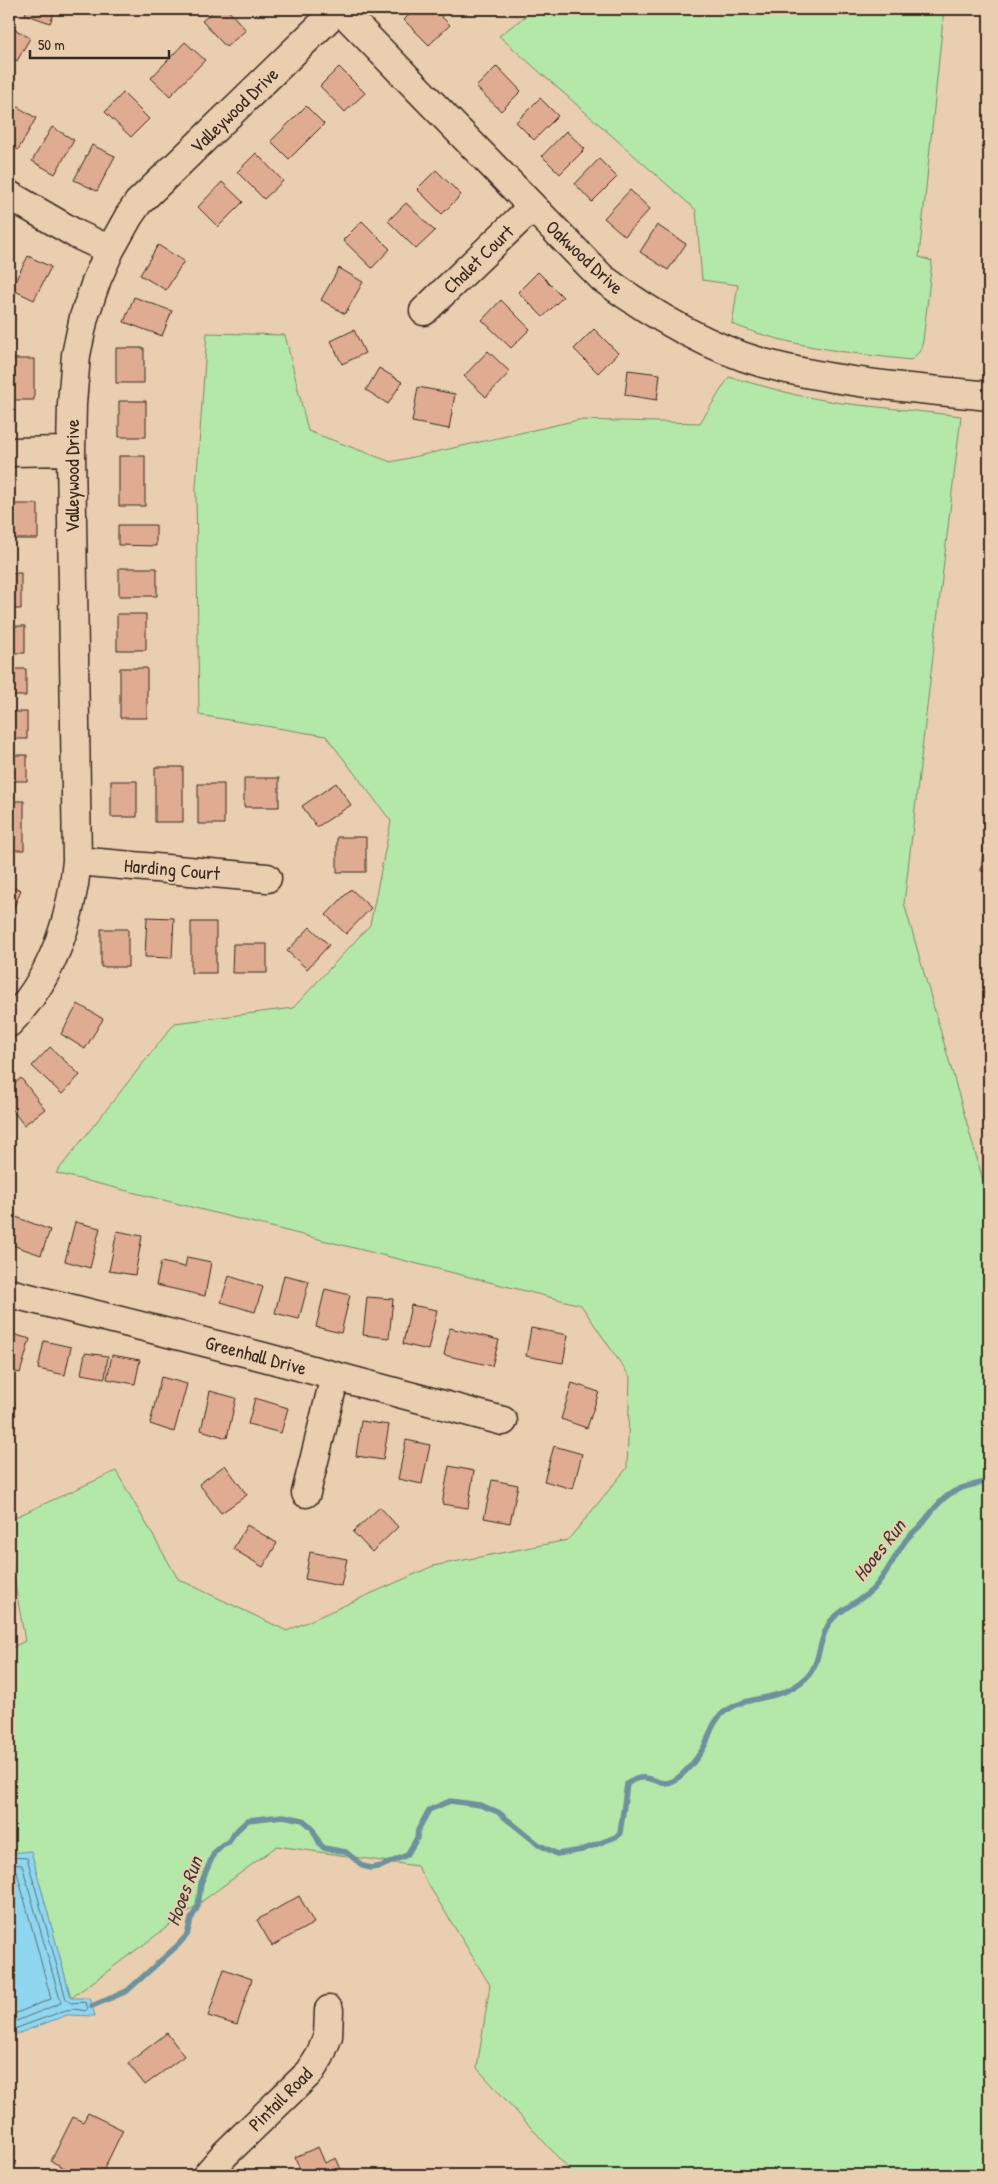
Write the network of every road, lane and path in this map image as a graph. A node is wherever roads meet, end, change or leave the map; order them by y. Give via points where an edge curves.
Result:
1 (339, 9) edge
2 (9, 196) edge
3 (532, 207) junction
4 (110, 250) junction
5 (424, 312) dead end
6 (989, 396) edge
7 (71, 451) junction
8 (9, 452) edge
9 (77, 861) junction
10 (267, 878) dead end
11 (9, 1023) edge
12 (9, 1292) edge
13 (335, 1376) junction
14 (503, 1421) dead end
15 (306, 1493) dead end
16 (330, 2010) dead end
17 (207, 2175) edge

1 - 3 street, Oakwood Drive
1 - 4 street, Valleywood Drive via 138,203
2 - 4 street
3 - 5 street, Chalet Court
3 - 6 street, Oakwood Drive via 602,278 678,328 719,347 815,375
4 - 7 street, Valleywood Drive via 84,317 76,355
7 - 8 street
7 - 9 street, Valleywood Drive
9 - 10 street, Harding Court
9 - 11 street, Valleywood Drive via 68,919 56,951 41,982
12 - 13 street, Greenhall Drive
13 - 14 street, Greenhall Drive
13 - 15 street
16 - 17 street, Pintail Road via 328,2036 310,2072

